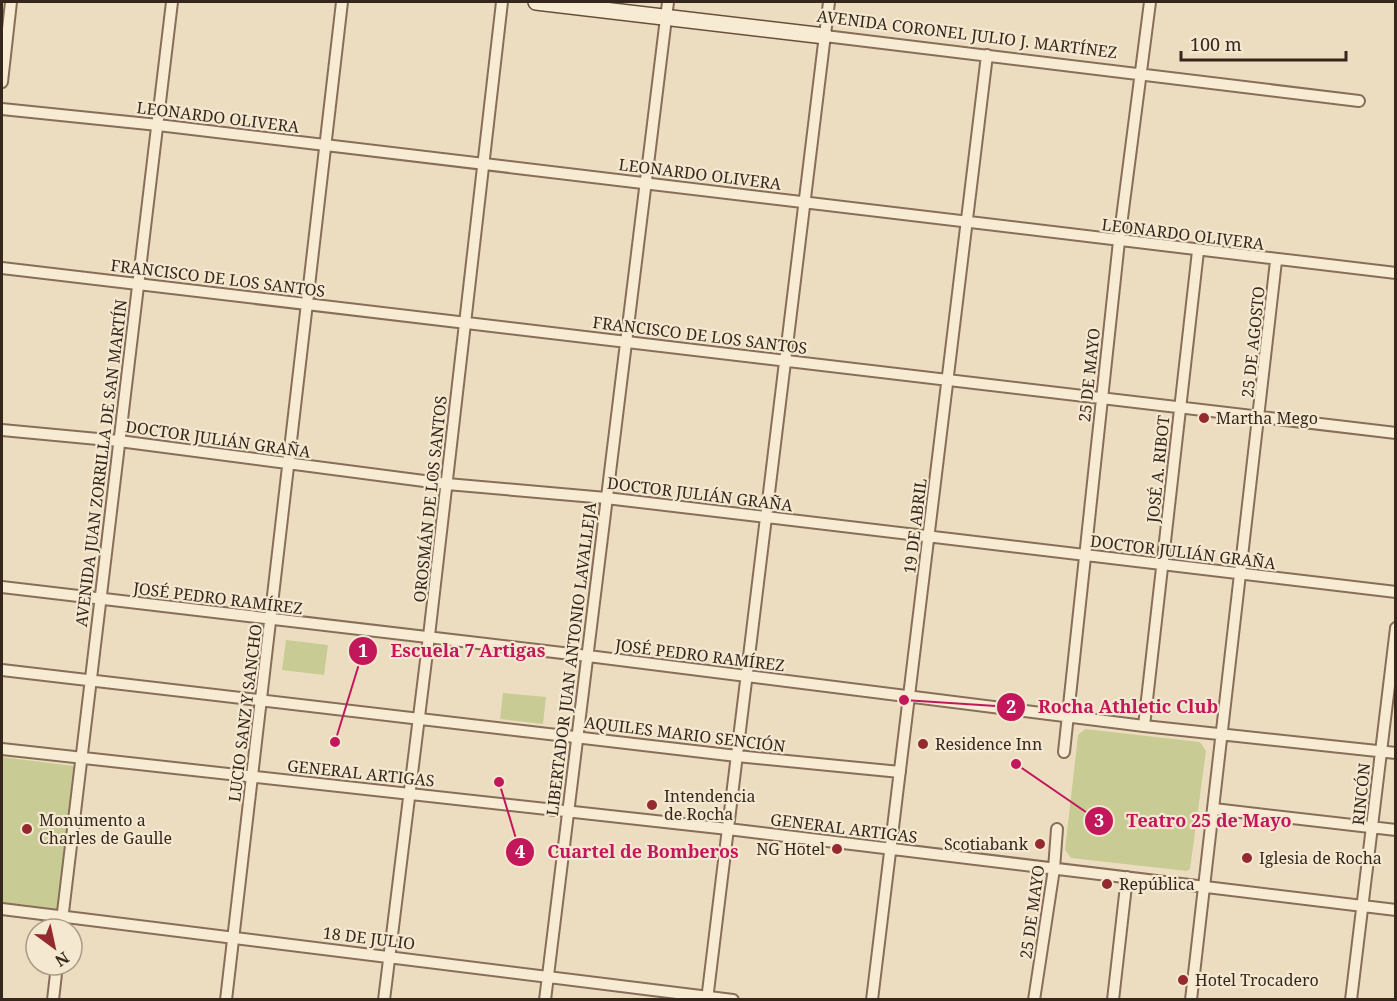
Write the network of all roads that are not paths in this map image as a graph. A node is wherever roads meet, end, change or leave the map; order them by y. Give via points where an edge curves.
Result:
1 (11, 2) edge
2 (172, 2) edge
3 (342, 2) edge
4 (502, 2) edge
5 (536, 2) edge
6 (668, 2) edge
7 (829, 2) edge
8 (1150, 2) edge
9 (666, 17) junction
10 (825, 36) junction
11 (987, 55) junction
12 (1142, 73) junction
13 (2, 82) edge
14 (1359, 101) dead end
15 (2, 109) edge
16 (158, 125) junction
17 (326, 145) junction
18 (483, 164) junction
19 (645, 183) junction
20 (806, 202) junction
21 (966, 222) junction
22 (1119, 241) junction
23 (1198, 251) junction
24 (1276, 261) junction
25 (2, 268) edge
26 (1395, 273) edge
27 (139, 284) junction
28 (307, 304) junction
29 (464, 322) junction
30 (626, 342) junction
31 (786, 361) junction
32 (947, 380) junction
33 (1101, 398) junction
34 (1180, 408) junction
35 (1260, 417) junction
36 (2, 430) edge
37 (1395, 434) edge
38 (118, 441) junction
39 (289, 464) junction
40 (447, 484) junction
41 (606, 498) junction
42 (767, 517) junction
43 (929, 536) junction
44 (1085, 555) junction
45 (1162, 564) junction
46 (1242, 574) junction
47 (2, 587) edge
48 (1395, 592) edge
49 (99, 599) junction
50 (271, 619) junction
51 (1395, 628) edge
52 (429, 636) junction
53 (588, 656) junction
54 (2, 670) edge
55 (747, 676) junction
56 (89, 680) junction
57 (909, 696) junction
58 (262, 699) junction
59 (1068, 715) junction
60 (419, 718) junction
61 (1144, 726) junction
62 (1223, 734) junction
63 (579, 736) junction
64 (2, 749) edge
65 (1381, 751) junction
66 (1064, 752) dead end
67 (1395, 753) edge
68 (737, 756) junction
69 (80, 757) junction
70 (900, 772) junction
71 (253, 776) junction
72 (410, 793) junction
73 (1214, 809) junction
74 (568, 813) junction
75 (1373, 827) junction
76 (728, 829) junction
77 (1057, 830) dead end
78 (1395, 830) edge
79 (890, 849) junction
80 (1054, 868) junction
81 (1127, 877) junction
82 (1205, 886) junction
83 (1363, 906) junction
84 (2, 909) edge
85 (1395, 910) edge
86 (63, 917) joint
87 (84, 919) edge
88 (234, 937) junction
89 (389, 956) junction
90 (548, 975) junction
91 (56, 977) edge
92 (707, 998) edge
93 (53, 999) edge
94 (226, 999) edge
95 (384, 999) edge
96 (545, 999) edge
97 (733, 999) edge
98 (872, 999) edge
99 (1034, 999) edge
100 (1113, 999) edge
101 (1191, 999) edge
102 (1352, 999) edge

1 - 13 street
2 - 16 street, AVENIDA JUAN ZORRILLA DE SAN MARTÍN
3 - 17 street, LUCIO SANZ Y SANCHO
4 - 18 street, OROSMÁN DE LOS SANTOS
5 - 9 street, AVENIDA CORONEL JULIO J. MARTÍNEZ
6 - 9 street, LIBERTADOR JUAN ANTONIO LAVALLEJA
7 - 10 street
8 - 12 street, 25 DE MAYO
9 - 10 street, AVENIDA CORONEL JULIO J. MARTÍNEZ
9 - 19 street, LIBERTADOR JUAN ANTONIO LAVALLEJA
10 - 11 street, AVENIDA CORONEL JULIO J. MARTÍNEZ
10 - 20 street
11 - 12 street, AVENIDA CORONEL JULIO J. MARTÍNEZ
11 - 21 street, 19 DE ABRIL
12 - 14 street, AVENIDA CORONEL JULIO J. MARTÍNEZ
12 - 22 street, 25 DE MAYO
15 - 16 street, LEONARDO OLIVERA
16 - 17 street, LEONARDO OLIVERA
16 - 27 street, AVENIDA JUAN ZORRILLA DE SAN MARTÍN
17 - 18 street, LEONARDO OLIVERA
17 - 28 street, LUCIO SANZ Y SANCHO
18 - 19 street, LEONARDO OLIVERA
18 - 29 street, OROSMÁN DE LOS SANTOS
19 - 20 street, LEONARDO OLIVERA
19 - 30 street, LIBERTADOR JUAN ANTONIO LAVALLEJA
20 - 21 street, LEONARDO OLIVERA
20 - 31 street
21 - 22 street, LEONARDO OLIVERA
21 - 32 street, 19 DE ABRIL
22 - 23 street, LEONARDO OLIVERA
22 - 33 street, 25 DE MAYO
23 - 24 street, LEONARDO OLIVERA
23 - 34 street, JOSÉ A. RIBOT
24 - 26 street, LEONARDO OLIVERA
24 - 35 street, 25 DE AGOSTO
25 - 27 street, FRANCISCO DE LOS SANTOS
27 - 28 street, FRANCISCO DE LOS SANTOS
27 - 38 street, AVENIDA JUAN ZORRILLA DE SAN MARTÍN
28 - 29 street, FRANCISCO DE LOS SANTOS
28 - 39 street, LUCIO SANZ Y SANCHO
29 - 30 street, FRANCISCO DE LOS SANTOS
29 - 40 street, OROSMÁN DE LOS SANTOS
30 - 31 street, FRANCISCO DE LOS SANTOS
30 - 41 street, LIBERTADOR JUAN ANTONIO LAVALLEJA
31 - 32 street, FRANCISCO DE LOS SANTOS
31 - 42 street
32 - 33 street, FRANCISCO DE LOS SANTOS
32 - 43 street, 19 DE ABRIL
33 - 34 street, FRANCISCO DE LOS SANTOS
33 - 44 street, 25 DE MAYO
34 - 35 street, FRANCISCO DE LOS SANTOS
34 - 45 street, JOSÉ A. RIBOT
35 - 37 street, FRANCISCO DE LOS SANTOS
35 - 46 street, 25 DE AGOSTO
36 - 38 street, DOCTOR JULIÁN GRAÑA
38 - 39 street, DOCTOR JULIÁN GRAÑA
38 - 49 street, AVENIDA JUAN ZORRILLA DE SAN MARTÍN
39 - 40 street, DOCTOR JULIÁN GRAÑA
39 - 50 street, LUCIO SANZ Y SANCHO
40 - 41 street, DOCTOR JULIÁN GRAÑA
40 - 52 street, OROSMÁN DE LOS SANTOS
41 - 42 street, DOCTOR JULIÁN GRAÑA
41 - 53 street, LIBERTADOR JUAN ANTONIO LAVALLEJA
42 - 43 street, DOCTOR JULIÁN GRAÑA
42 - 55 street
43 - 44 street, DOCTOR JULIÁN GRAÑA
43 - 57 street, 19 DE ABRIL
44 - 45 street, DOCTOR JULIÁN GRAÑA
44 - 59 street, 25 DE MAYO
45 - 46 street, DOCTOR JULIÁN GRAÑA
45 - 61 street, JOSÉ A. RIBOT
46 - 48 street, DOCTOR JULIÁN GRAÑA
46 - 62 street, 25 DE AGOSTO
47 - 49 street, JOSÉ PEDRO RAMÍREZ
49 - 50 street, JOSÉ PEDRO RAMÍREZ
49 - 56 street, AVENIDA JUAN ZORRILLA DE SAN MARTÍN
50 - 52 street, JOSÉ PEDRO RAMÍREZ
50 - 58 street, LUCIO SANZ Y SANCHO
51 - 65 street, RINCÓN
52 - 53 street, JOSÉ PEDRO RAMÍREZ
52 - 60 street, OROSMÁN DE LOS SANTOS
53 - 55 street, JOSÉ PEDRO RAMÍREZ
53 - 63 street, LIBERTADOR JUAN ANTONIO LAVALLEJA
54 - 56 street, AQUILES MARIO SENCIÓN
55 - 57 street, JOSÉ PEDRO RAMÍREZ
55 - 68 street
56 - 58 street, AQUILES MARIO SENCIÓN
56 - 69 street, AVENIDA JUAN ZORRILLA DE SAN MARTÍN
57 - 59 street, JOSÉ PEDRO RAMÍREZ
57 - 70 street, 19 DE ABRIL
58 - 60 street, AQUILES MARIO SENCIÓN
58 - 71 street, LUCIO SANZ Y SANCHO
59 - 61 street, JOSÉ PEDRO RAMÍREZ
59 - 66 street, 25 DE MAYO
60 - 63 street, AQUILES MARIO SENCIÓN
60 - 72 street, OROSMÁN DE LOS SANTOS
61 - 62 street, JOSÉ PEDRO RAMÍREZ
62 - 65 street, JOSÉ PEDRO RAMÍREZ
62 - 73 street, 25 DE AGOSTO
63 - 68 street, AQUILES MARIO SENCIÓN
63 - 74 street, LIBERTADOR JUAN ANTONIO LAVALLEJA
64 - 69 street, GENERAL ARTIGAS
65 - 67 street, JOSÉ PEDRO RAMÍREZ
65 - 75 street, RINCÓN
68 - 70 street, AQUILES MARIO SENCIÓN
68 - 76 street
69 - 71 street, GENERAL ARTIGAS
69 - 86 street, AVENIDA JUAN ZORRILLA DE SAN MARTÍN
70 - 79 street, 19 DE ABRIL
71 - 72 street, GENERAL ARTIGAS
71 - 88 street, LUCIO SANZ Y SANCHO
72 - 74 street, GENERAL ARTIGAS
72 - 89 street, OROSMÁN DE LOS SANTOS
73 - 75 street
73 - 82 street, 25 DE AGOSTO
74 - 76 street, GENERAL ARTIGAS
74 - 90 street, LIBERTADOR JUAN ANTONIO LAVALLEJA
75 - 78 street
75 - 83 street, RINCÓN
76 - 79 street, GENERAL ARTIGAS
76 - 92 street
77 - 80 street, 25 DE MAYO
79 - 80 street, GENERAL ARTIGAS
79 - 98 street, 19 DE ABRIL
80 - 81 street, GENERAL ARTIGAS
80 - 99 street, 25 DE MAYO
81 - 82 street, GENERAL ARTIGAS
81 - 100 street
82 - 83 street, GENERAL ARTIGAS
82 - 101 street, 25 DE AGOSTO
83 - 85 street, GENERAL ARTIGAS
83 - 102 street, RINCÓN
84 - 86 street, 18 DE JULIO
87 - 88 street, 18 DE JULIO
88 - 89 street, 18 DE JULIO
88 - 94 street, LUCIO SANZ Y SANCHO
89 - 90 street, 18 DE JULIO
89 - 95 street, OROSMÁN DE LOS SANTOS
90 - 92 street, 18 DE JULIO
90 - 96 street, LIBERTADOR JUAN ANTONIO LAVALLEJA
91 - 93 street
92 - 97 street, 18 DE JULIO

